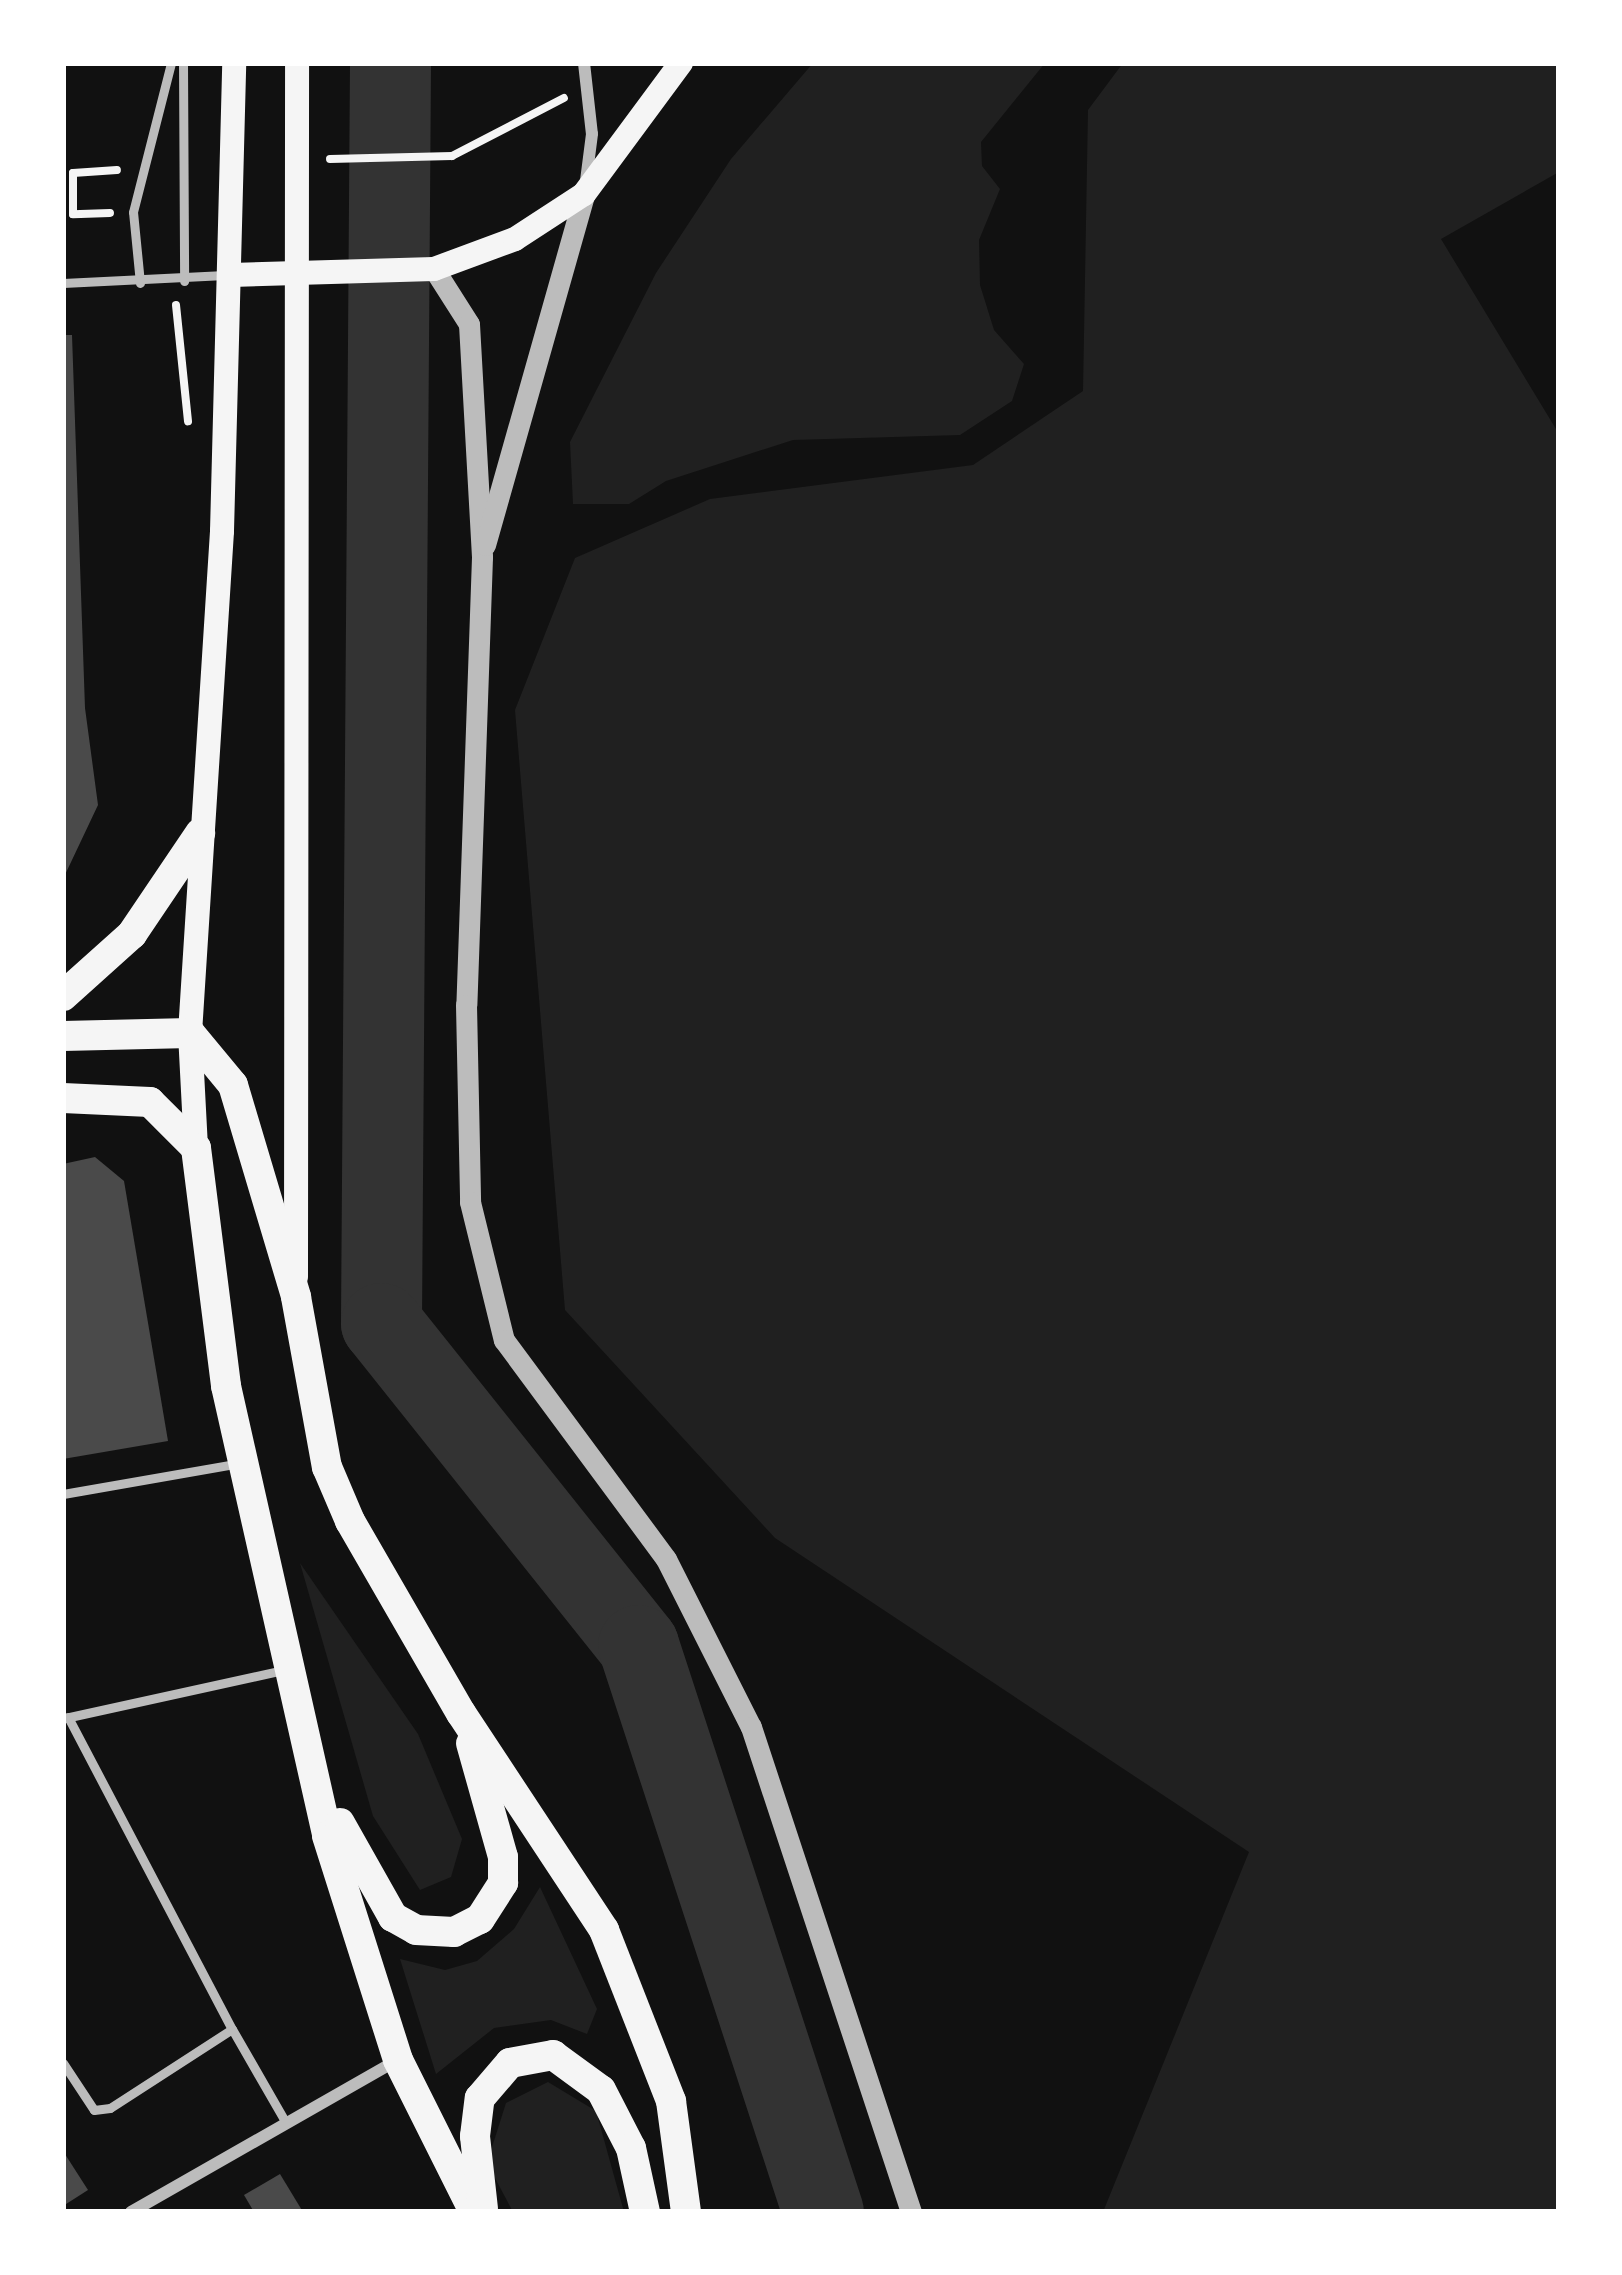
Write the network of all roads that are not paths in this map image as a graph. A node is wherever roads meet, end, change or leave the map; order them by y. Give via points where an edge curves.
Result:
1 (171, 63) edge
2 (183, 63) edge
3 (234, 63) edge
4 (297, 63) edge
5 (584, 63) edge
6 (681, 63) edge
7 (584, 194) junction
8 (423, 269) junction
9 (307, 273) junction
10 (231, 274) junction
11 (184, 281) junction
12 (140, 283) junction
13 (63, 284) edge
14 (482, 557) junction
15 (200, 832) junction
16 (63, 996) edge
17 (190, 1033) junction
18 (63, 1036) edge
19 (63, 1098) edge
20 (196, 1148) junction
21 (296, 1297) junction
22 (243, 1463) junction
23 (63, 1494) edge
24 (288, 1669) junction
25 (461, 1713) junction
26 (65, 1718) edge
27 (307, 1752) junction
28 (232, 2029) junction
29 (398, 2060) junction
30 (63, 2062) edge
31 (286, 2123) junction
32 (131, 2212) edge
33 (479, 2212) edge
34 (645, 2212) edge
35 (686, 2212) edge
36 (910, 2212) edge

1 - 12 lane via 133,212
2 - 11 lane
3 - 10 main road
4 - 9 main road
5 - 7 street via 592,134
6 - 7 main road
7 - 8 main road via 514,238
7 - 14 street
8 - 9 main road
8 - 14 street via 470,324
9 - 10 main road
9 - 21 main road
10 - 11 lane
10 - 15 main road
11 - 12 lane
12 - 13 lane
14 - 36 street via 466,1005 470,1202 504,1340 666,1559 751,1727
15 - 16 main road via 132,934
15 - 17 main road
17 - 18 main road
17 - 20 main road
17 - 21 main road via 213,1054 245,1111
19 - 20 main road via 150,1102
20 - 22 main road
21 - 25 main road via 327,1467 350,1522
22 - 23 lane
22 - 24 main road
24 - 26 lane
24 - 27 main road
25 - 27 main road via 496,1819 503,1883 480,1919 454,1932 416,1930 393,1917
25 - 35 main road via 541,1822 604,1930 671,2101
26 - 28 lane
27 - 29 main road
28 - 30 lane via 110,2108 94,2110
28 - 31 lane
29 - 31 street
29 - 33 main road
31 - 32 street
33 - 34 main road via 480,2098 509,2063 553,2055 602,2090 631,2148

